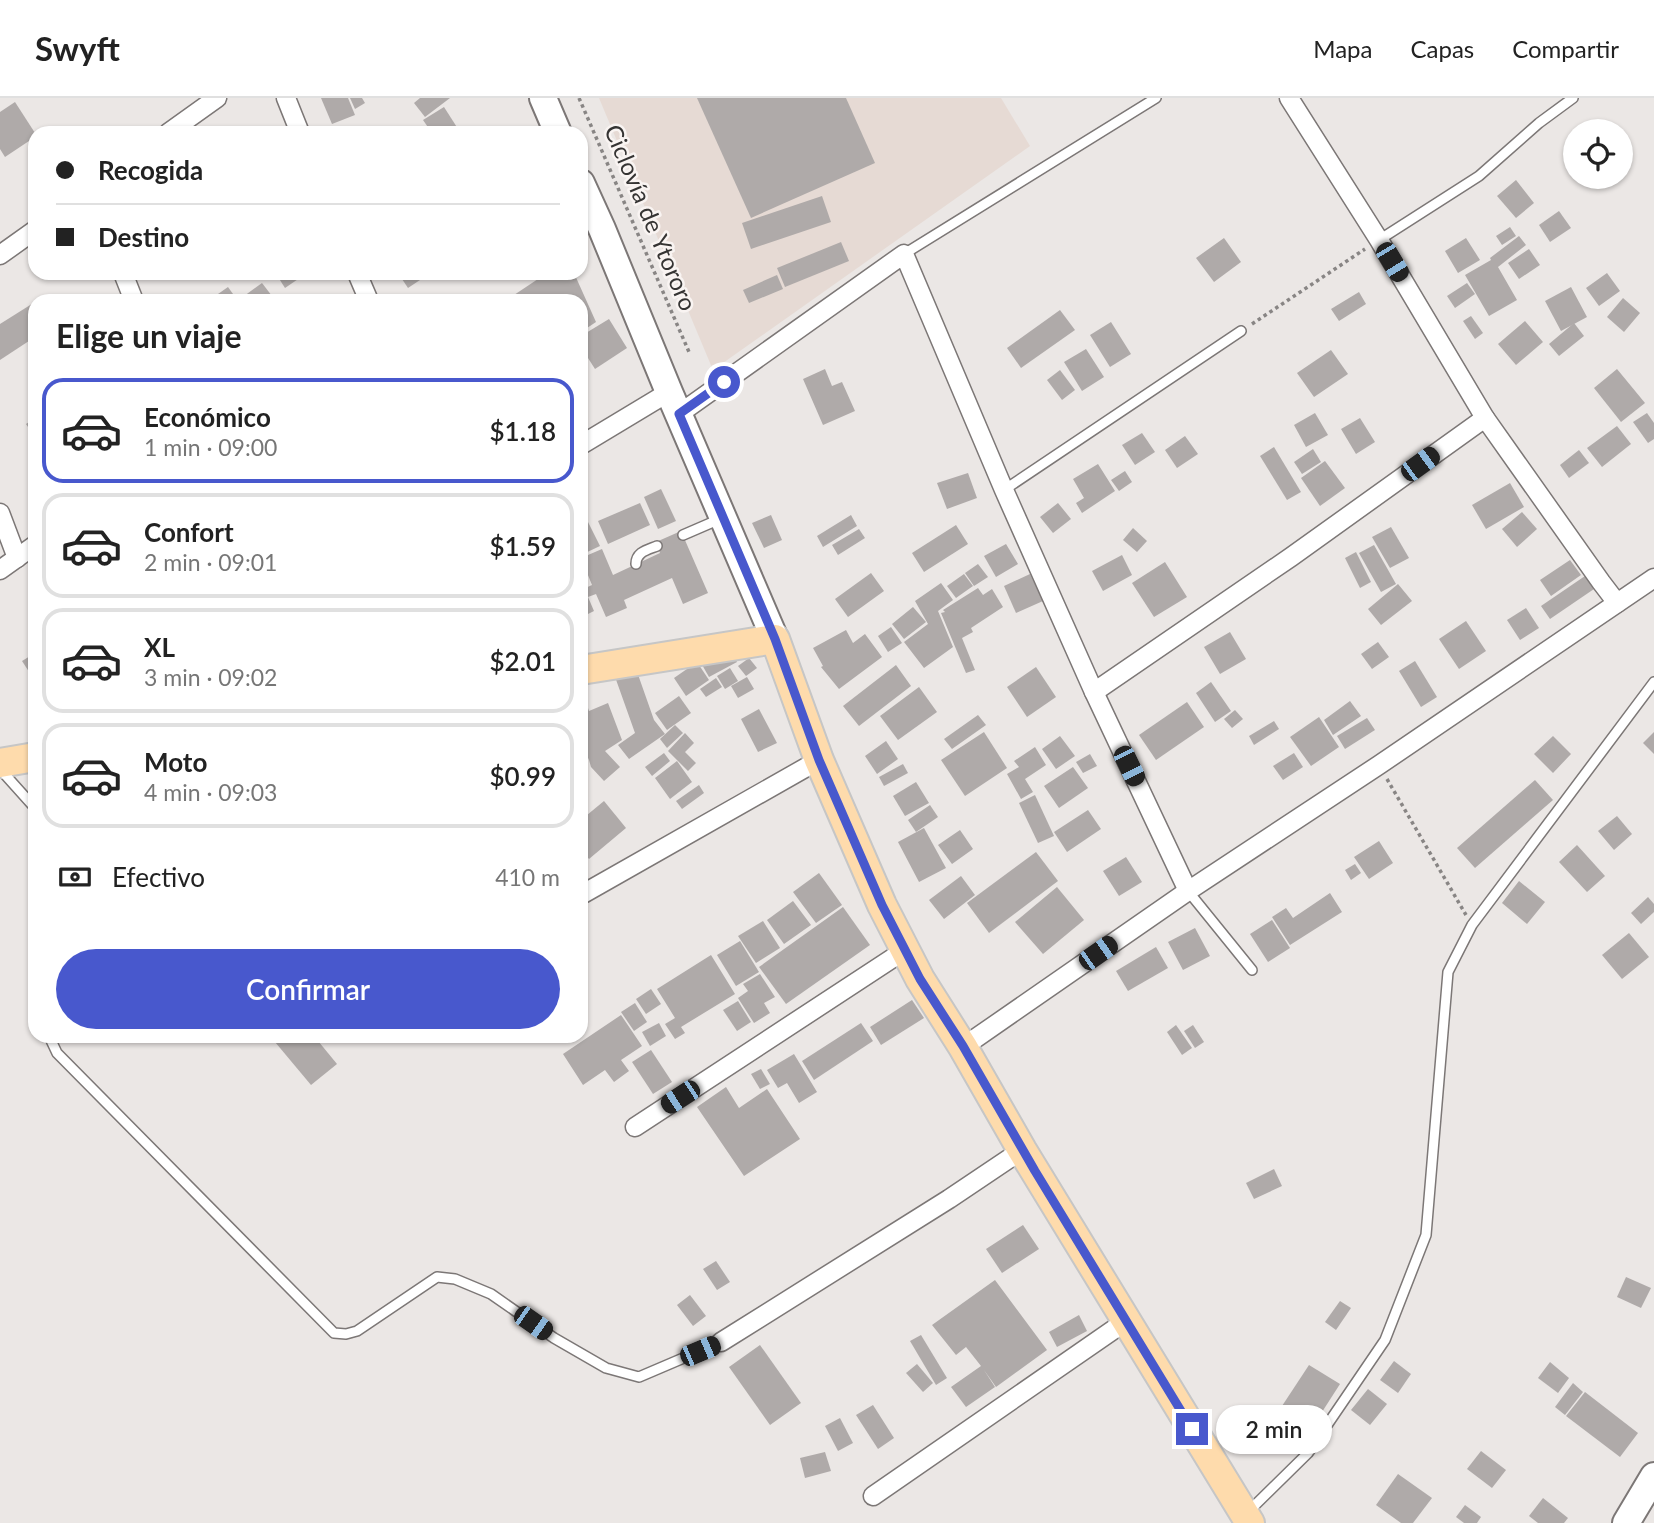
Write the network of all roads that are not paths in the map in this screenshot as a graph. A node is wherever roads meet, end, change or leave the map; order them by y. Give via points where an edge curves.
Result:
1 (217, 98) edge
2 (286, 98) edge
3 (542, 98) edge
4 (1156, 98) edge
5 (1289, 98) edge
6 (1573, 98) edge
7 (178, 126) edge
8 (297, 126) edge
9 (555, 126) edge
10 (588, 198) edge
11 (28, 235) edge
12 (1379, 240) junction
13 (904, 254) junction
14 (0, 255) edge
15 (1241, 331) road end
16 (674, 403) junction
17 (1485, 418) junction
18 (588, 442) edge
19 (1004, 490) junction
20 (0, 513) edge
21 (723, 518) junction
22 (683, 535) dead end
23 (657, 546) dead end
24 (28, 550) edge
25 (17, 558) junction
26 (636, 564) dead end
27 (0, 570) edge
28 (1654, 578) edge
29 (1617, 603) junction
30 (775, 639) junction
31 (588, 669) edge
32 (1654, 682) edge
33 (1094, 692) junction
34 (28, 758) edge
35 (819, 760) junction
36 (0, 762) edge
37 (0, 769) edge
38 (28, 800) edge
39 (588, 890) edge
40 (1188, 891) junction
41 (905, 950) junction
42 (1252, 970) dead end
43 (52, 1043) edge
44 (963, 1046) junction
45 (635, 1127) dead end
46 (1022, 1150) junction
47 (1126, 1321) junction
48 (720, 1342) joint
49 (1654, 1476) edge
50 (873, 1496) dead end
51 (1248, 1519) edge
52 (1626, 1523) edge

1 - 7 street
2 - 8 street
3 - 9 main road
4 - 13 lane
5 - 12 street
6 - 12 lane via 1479,176
10 - 16 main road
11 - 14 street
12 - 17 street
13 - 16 street
13 - 19 street
15 - 19 lane
16 - 18 street
16 - 21 main road
17 - 29 street
17 - 33 street
19 - 33 street
20 - 25 street
21 - 22 lane
21 - 30 main road
23 - 26 lane via 639,554
24 - 25 street
25 - 27 street
28 - 29 street
29 - 40 street
30 - 31 main road
30 - 35 main road
32 - 51 lane via 1472,925 1448,972 1426,1236 1385,1340 1308,1452
33 - 40 street
34 - 36 main road
35 - 39 street
35 - 41 main road
37 - 38 lane
40 - 42 lane
40 - 44 street
41 - 44 main road
41 - 45 street
43 - 48 lane via 57,1053 334,1333 357,1331 437,1278 454,1279 491,1294 606,1368 639,1377
44 - 46 main road
46 - 47 main road
46 - 48 street
47 - 50 street
47 - 51 main road
49 - 52 main road

